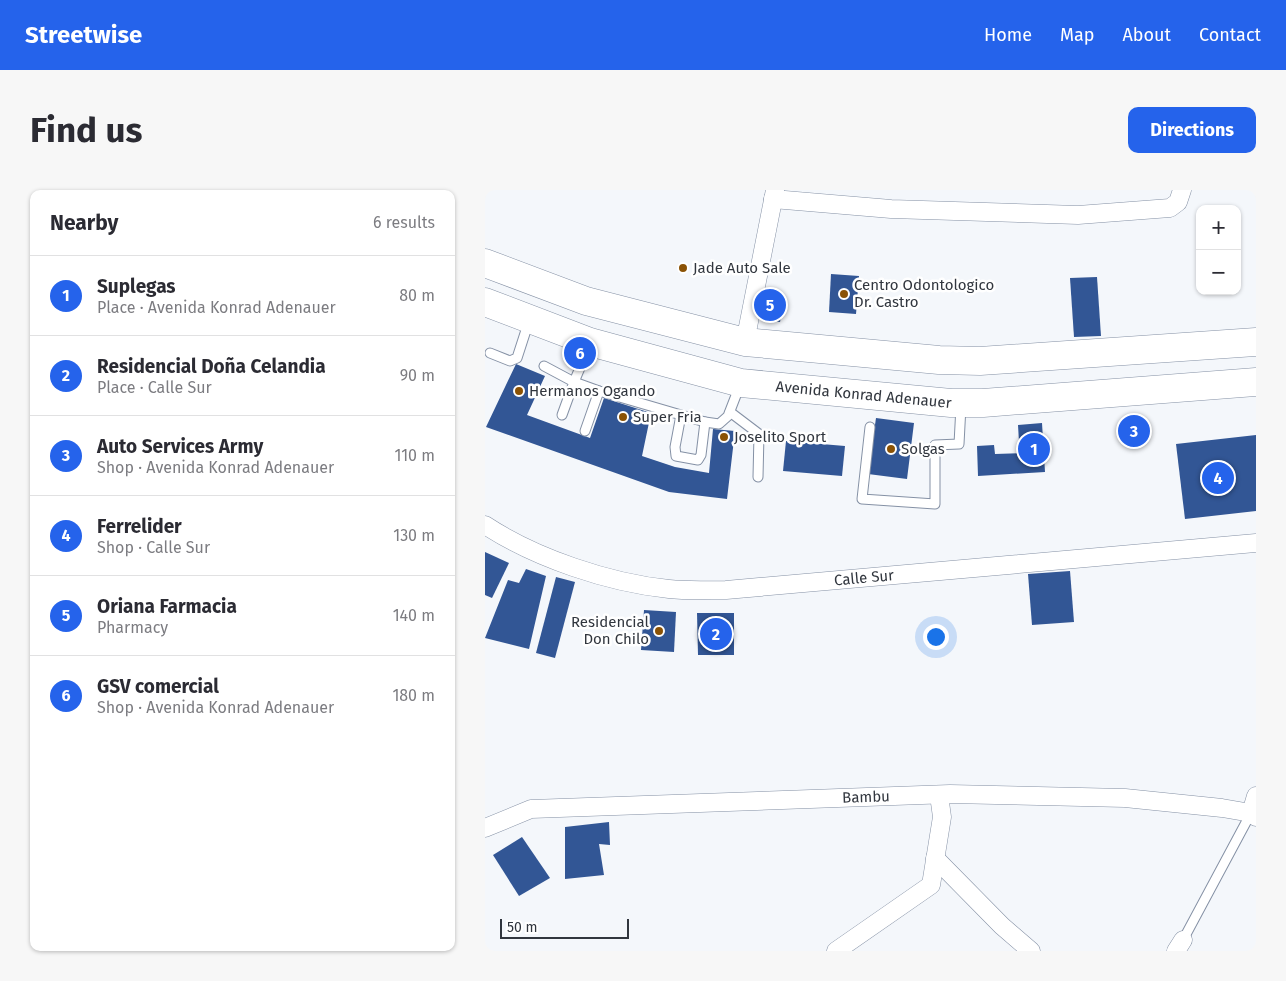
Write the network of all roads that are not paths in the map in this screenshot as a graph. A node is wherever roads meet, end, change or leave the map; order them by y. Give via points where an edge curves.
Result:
1 (1182, 190) edge
2 (774, 194) edge
3 (485, 263) edge
4 (485, 302) edge
5 (530, 319) junction
6 (590, 342) junction
7 (745, 342) junction
8 (1256, 342) edge
9 (490, 353) dead end
10 (981, 360) junction
11 (544, 366) dead end
12 (574, 382) junction
13 (1256, 382) edge
14 (741, 383) junction
15 (599, 391) junction
16 (972, 403) junction
17 (730, 412) junction
18 (562, 415) dead end
19 (681, 415) junction
20 (705, 422) junction
21 (870, 427) dead end
22 (585, 431) dead end
23 (758, 477) dead end
24 (485, 525) edge
25 (1256, 543) edge
26 (939, 795) junction
27 (1256, 796) edge
28 (1253, 815) edge
29 (485, 828) edge
30 (935, 858) junction
31 (1180, 946) edge
32 (835, 951) edge
33 (1031, 951) edge

1 - 2 street via 1178,202 1171,208 1078,215 891,209
2 - 7 street
3 - 7 main road via 586,301
4 - 5 main road, Avenida Konrad Adenauer
5 - 6 main road, Avenida Konrad Adenauer
5 - 9 lane via 517,358 509,361
6 - 12 lane
6 - 14 main road, Avenida Konrad Adenauer
7 - 10 main road via 939,360
8 - 10 main road
10 - 16 main road
11 - 12 lane
12 - 15 lane
12 - 18 lane
13 - 16 main road, Avenida Konrad Adenauer
14 - 16 main road, Avenida Konrad Adenauer
14 - 17 lane
15 - 19 lane
15 - 22 lane
16 - 21 lane via 959,444 935,445 935,504 862,499
17 - 20 lane via 719,424
17 - 23 lane via 759,434
19 - 20 lane
19 - 20 lane via 676,456 698,460
24 - 25 street, Calle Sur via 547,557 608,577 669,589 726,590
26 - 28 street, Bambu via 1125,798 1222,808
26 - 29 street, Bambu via 531,809
26 - 30 street via 941,817
27 - 28 street
28 - 31 lane
30 - 32 street via 931,885
30 - 33 street

